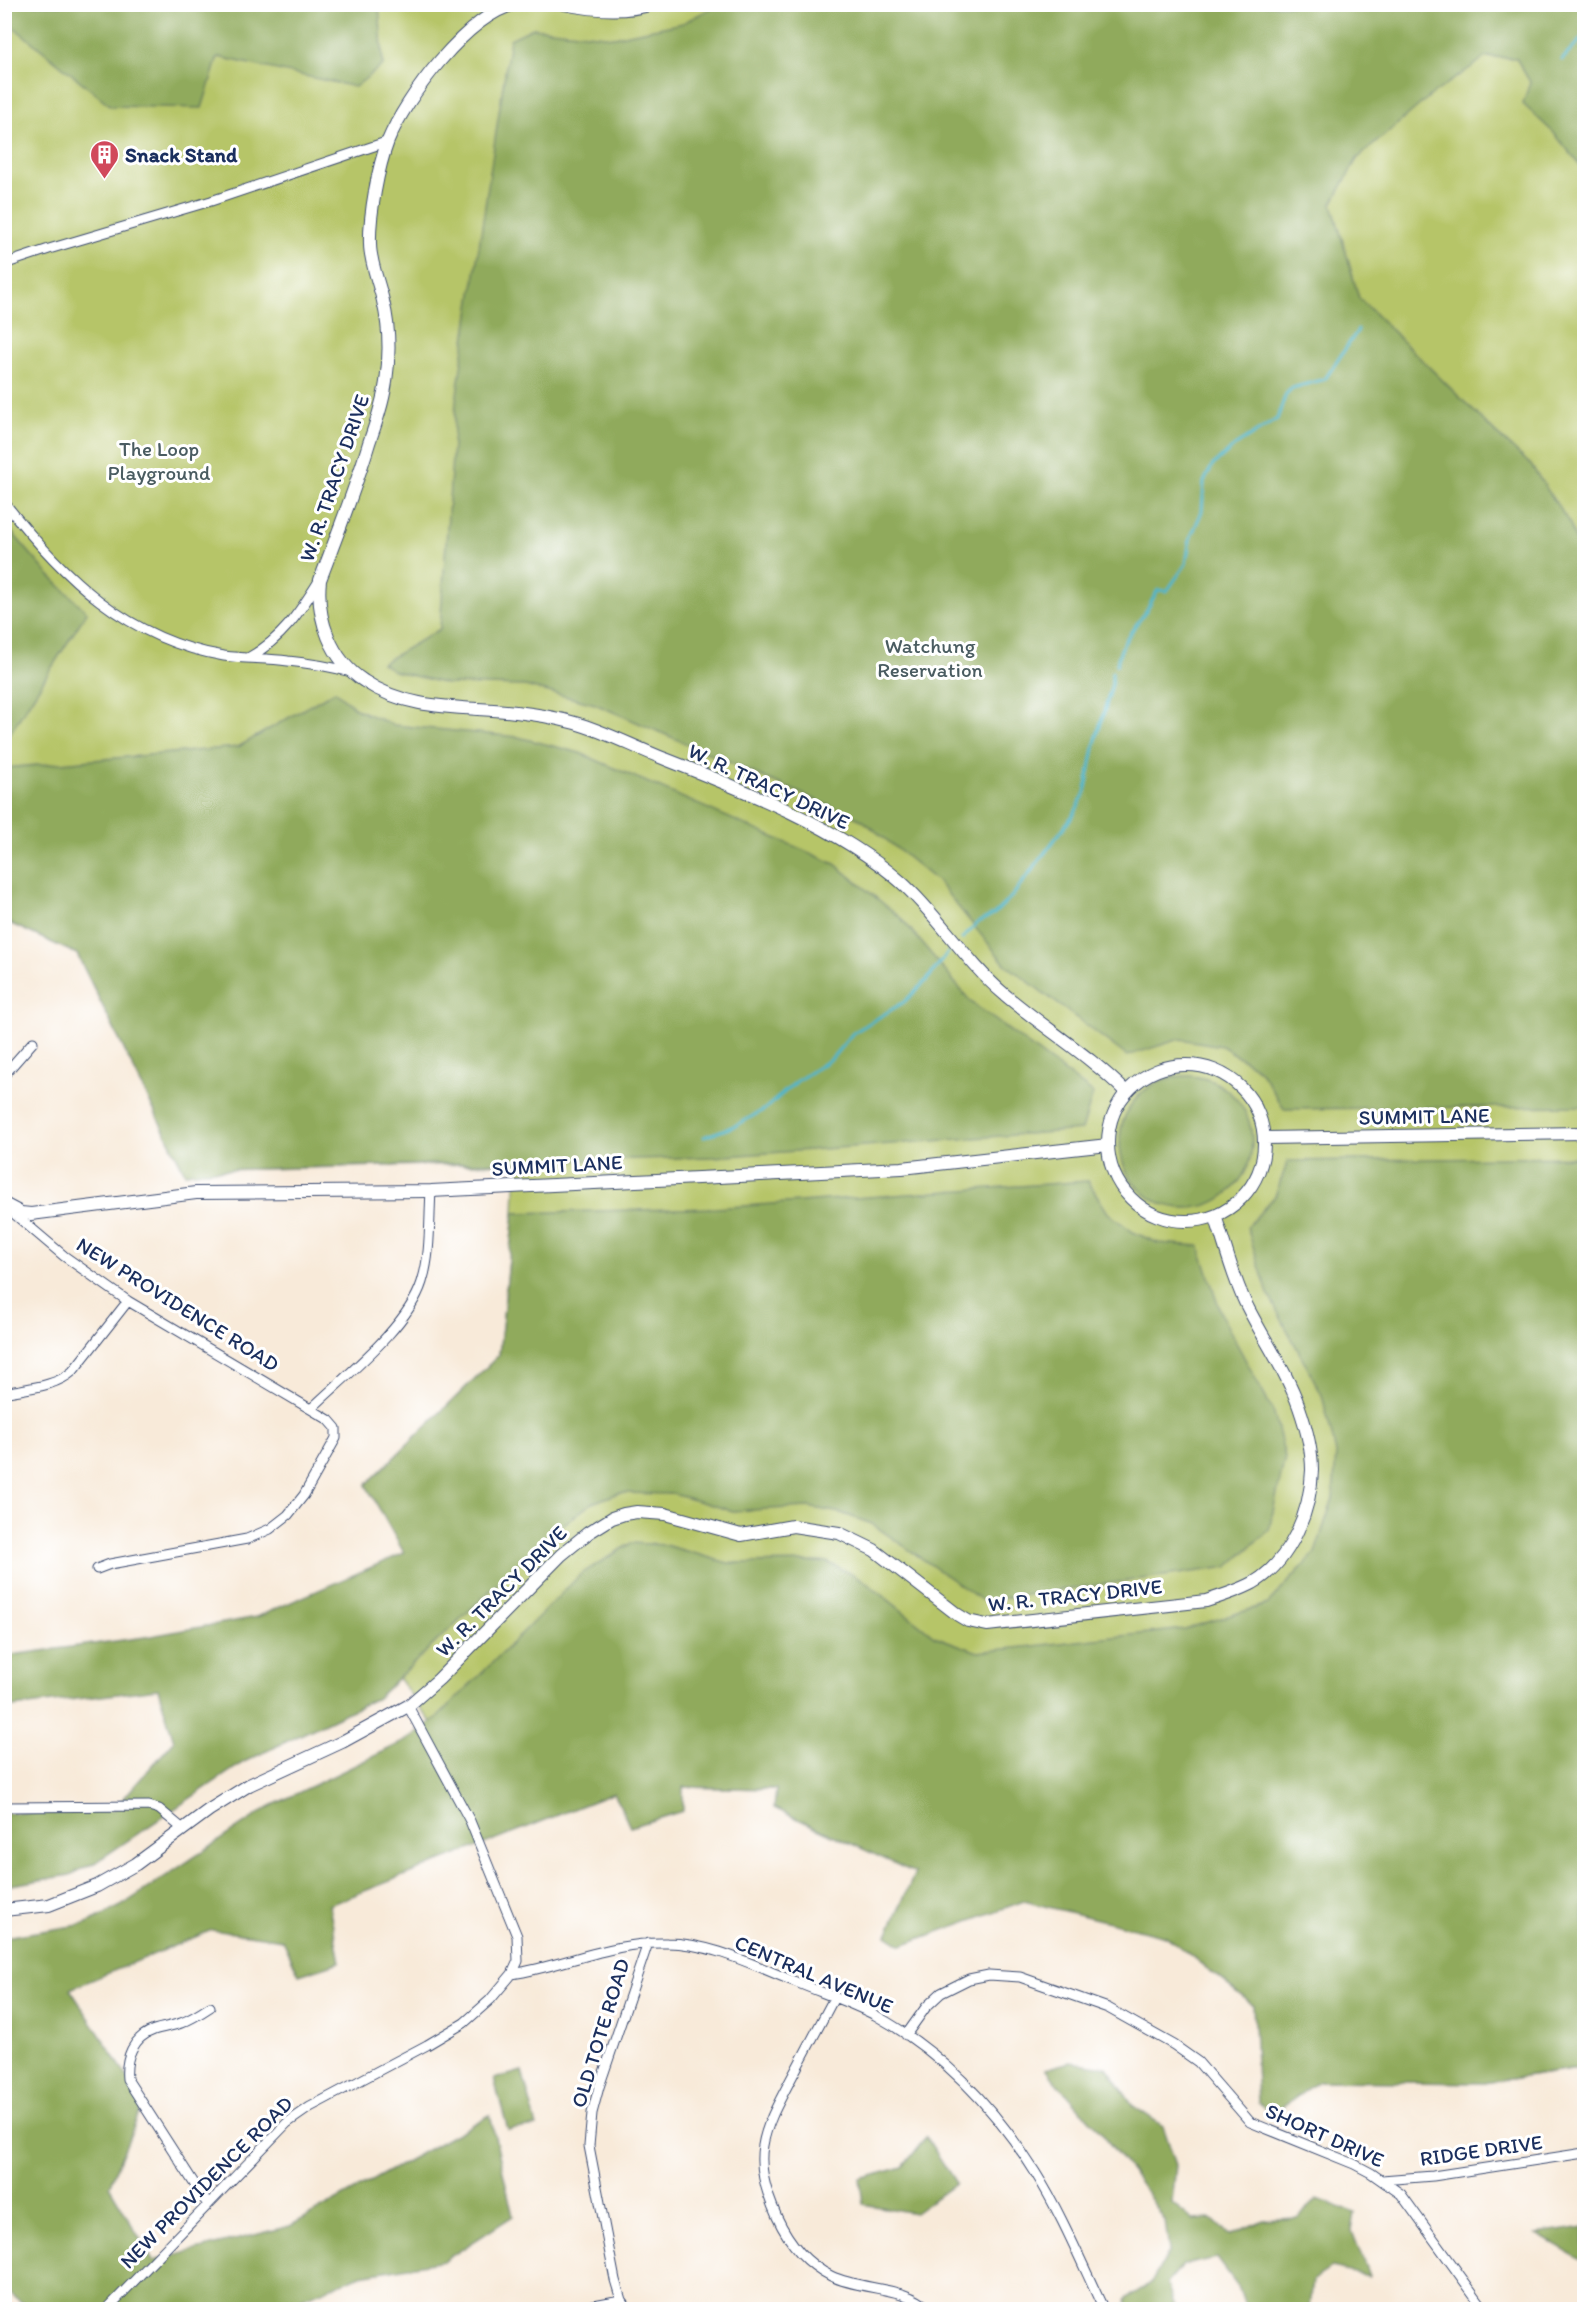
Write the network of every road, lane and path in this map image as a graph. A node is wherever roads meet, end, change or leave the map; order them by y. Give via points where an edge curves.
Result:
1 (515, 4) edge
2 (564, 4) edge
3 (652, 4) edge
4 (388, 141) junction
5 (4, 264) edge
6 (4, 502) edge
7 (320, 580) junction
8 (246, 659) junction
9 (352, 672) junction
10 (33, 1042) dead end
11 (4, 1075) edge
12 (1126, 1092) junction
13 (1584, 1133) edge
14 (1265, 1138) junction
15 (1108, 1145) junction
16 (431, 1191) junction
17 (7, 1206) edge
18 (1215, 1216) junction
19 (128, 1301) junction
20 (4, 1393) edge
21 (311, 1409) junction
22 (97, 1569) dead end
23 (408, 1706) junction
24 (4, 1807) edge
25 (183, 1829) junction
26 (4, 1910) edge
27 (648, 1943) junction
28 (512, 1974) junction
29 (834, 1998) junction
30 (210, 2007) dead end
31 (906, 2035) junction
32 (1584, 2153) edge
33 (1382, 2180) junction
34 (208, 2205) junction
35 (621, 2300) junction
36 (1484, 2309) edge
37 (106, 2310) edge
38 (567, 2310) edge
39 (628, 2310) edge
40 (930, 2310) edge
41 (1104, 2310) edge

1 - 4 street, W. R. TRACY DRIVE via 479,22 453,46 414,97
2 - 3 street via 606,10
4 - 5 street via 211,201
4 - 7 street, W. R. TRACY DRIVE via 378,177 369,245 389,328 386,383 358,481
6 - 8 street, W. R. TRACY DRIVE via 74,581 129,621 181,646
7 - 8 street, W. R. TRACY DRIVE via 291,624
7 - 9 street, W. R. TRACY DRIVE via 318,597 325,630
8 - 9 street, W. R. TRACY DRIVE via 286,660
9 - 12 street, W. R. TRACY DRIVE via 382,691 431,706 516,712 576,723 806,820 901,882 989,981 1103,1069
10 - 11 street
12 - 14 street via 1147,1075 1172,1065 1198,1065 1223,1074 1244,1090 1258,1112
12 - 15 street via 1113,1117
13 - 14 street, SUMMIT LANE
14 - 18 street via 1262,1162 1253,1185 1236,1203
15 - 16 street, SUMMIT LANE via 902,1168
15 - 18 street via 1113,1170 1125,1191 1143,1208 1166,1218 1191,1221
16 - 17 street, SUMMIT LANE via 196,1193 31,1214
16 - 21 street via 425,1269 413,1304 399,1324
17 - 19 street, NEW PROVIDENCE ROAD via 64,1256
18 - 23 street, W. R. TRACY DRIVE via 1241,1291 1295,1398 1310,1445 1312,1470 1297,1530 1271,1569 1254,1582 1206,1601 977,1624 958,1615 874,1550 839,1533 793,1526 741,1535 665,1514 637,1512 612,1518 575,1543
19 - 20 street via 65,1378
19 - 21 street, NEW PROVIDENCE ROAD
21 - 22 street, NEW PROVIDENCE ROAD via 336,1428 336,1438 300,1501 270,1529 247,1539
23 - 25 street, W. R. TRACY DRIVE via 249,1785
23 - 28 street via 462,1802 517,1936 518,1961
24 - 25 street via 149,1806 159,1809
25 - 26 street, W. R. TRACY DRIVE via 129,1868 77,1896 49,1905
27 - 28 street, CENTRAL AVENUE
27 - 29 street, CENTRAL AVENUE via 700,1947
27 - 35 street, OLD TOTE ROAD via 592,2113 590,2146
28 - 34 street, NEW PROVIDENCE ROAD via 478,2012 448,2034 298,2114
29 - 31 street, CENTRAL AVENUE via 874,2015
29 - 40 street via 769,2121 762,2157 766,2192 790,2241 814,2266 840,2280 910,2297
30 - 34 street via 143,2035 132,2049 126,2070 127,2079
31 - 33 street, SHORT DRIVE via 933,2000 959,1983 1000,1975 1034,1981 1108,2008 1174,2045 1198,2062 1250,2122 1354,2164
31 - 41 street, CENTRAL AVENUE via 949,2068 1011,2135 1050,2198
32 - 33 street, RIDGE DRIVE
33 - 36 street, SHORT DRIVE via 1412,2207
34 - 37 street, NEW PROVIDENCE ROAD
35 - 38 street
35 - 39 street, OLD TOTE ROAD

